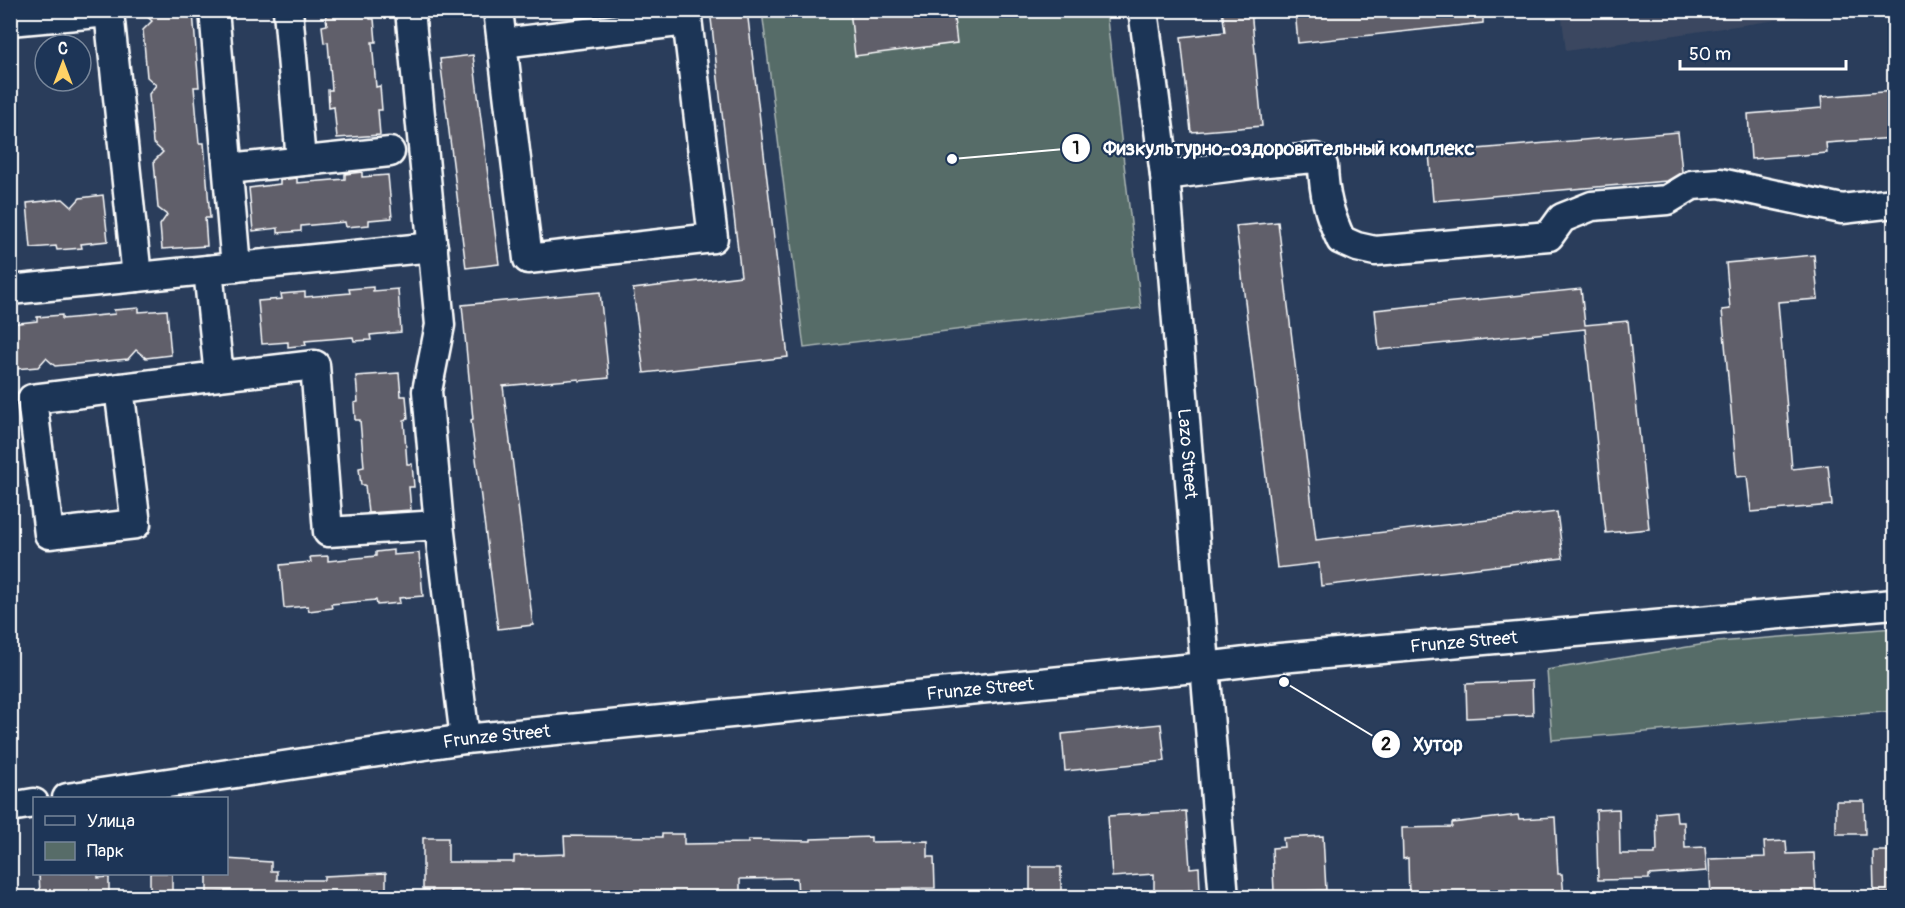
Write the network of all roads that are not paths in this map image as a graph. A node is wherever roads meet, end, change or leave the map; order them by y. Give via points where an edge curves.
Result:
1 (214, 10) edge
2 (288, 10) edge
3 (410, 10) edge
4 (498, 10) edge
5 (1143, 10) edge
6 (687, 16) edge
7 (10, 21) edge
8 (502, 43) junction
9 (390, 152) dead end
10 (301, 161) junction
11 (228, 169) junction
12 (1165, 175) junction
13 (1894, 203) edge
14 (433, 247) junction
15 (222, 269) junction
16 (137, 277) junction
17 (10, 290) edge
18 (219, 376) junction
19 (119, 388) junction
20 (438, 525) junction
21 (1894, 604) edge
22 (1205, 667) junction
23 (465, 739) junction
24 (74, 797) edge
25 (33, 803) edge
26 (10, 807) edge
27 (1224, 897) edge

1 - 11 street
2 - 10 street
3 - 14 street
4 - 8 street
5 - 12 street, Lazo Street
6 - 8 street
6 - 8 street via 713,238 528,260
7 - 16 street via 109,12
9 - 10 street
10 - 11 street
11 - 15 street
12 - 13 street via 1315,158 1323,166 1330,215 1341,240 1375,251 1549,236 1562,218 1592,206 1667,200 1692,185 1720,183 1842,209
12 - 22 street, Lazo Street
14 - 15 street
14 - 20 street via 440,326 427,391
15 - 16 street
15 - 18 street
16 - 17 street
18 - 19 street
18 - 20 street via 315,365 328,532
19 - 19 street via 32,399 49,534 136,524
20 - 23 street
21 - 22 street, Frunze Street
22 - 23 street, Frunze Street
22 - 27 street, Lazo Street
23 - 24 street, Frunze Street
25 - 26 street

